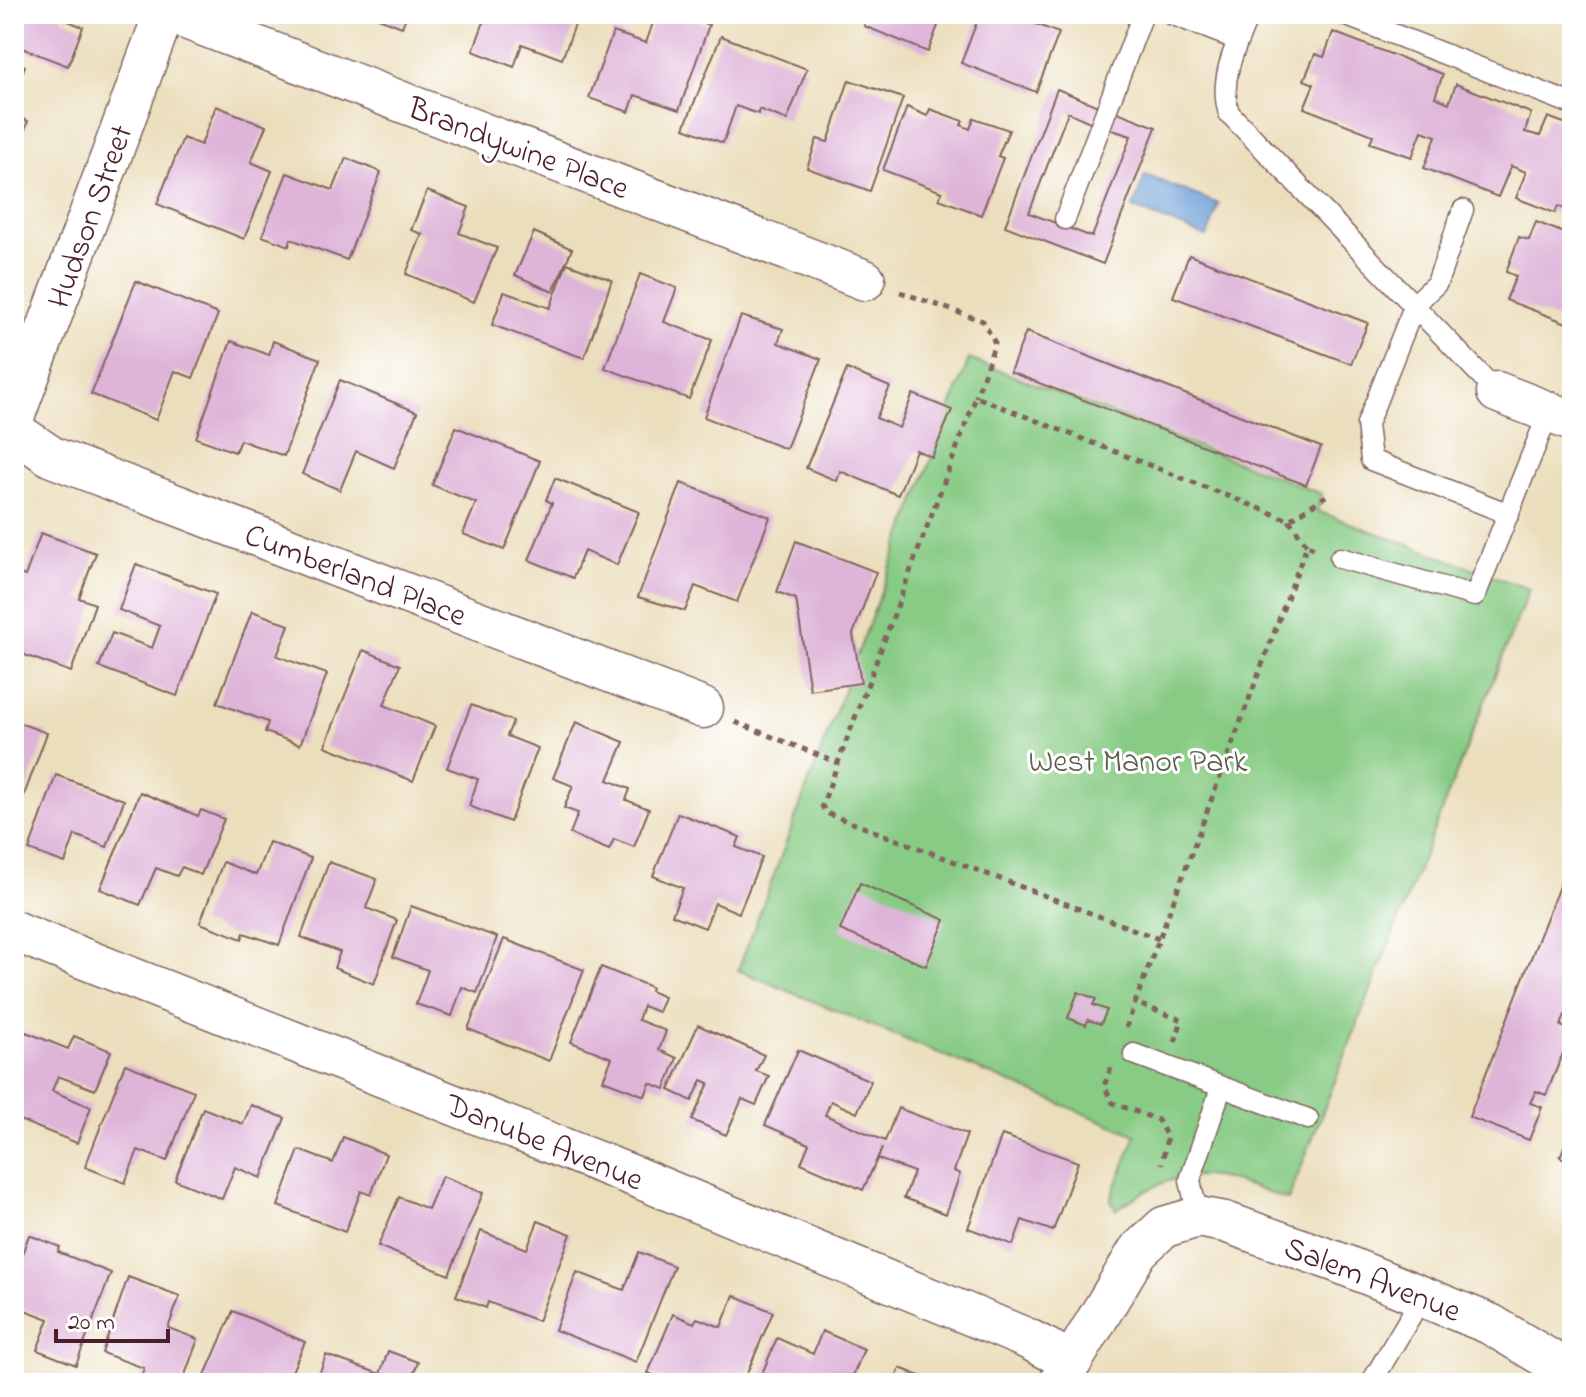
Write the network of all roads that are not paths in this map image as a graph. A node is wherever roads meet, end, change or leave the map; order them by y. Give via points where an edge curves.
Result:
1 (164, 14) edge
2 (173, 14) edge
3 (1143, 14) edge
4 (1171, 14) edge
5 (1249, 14) edge
6 (1342, 14) edge
7 (1238, 40) junction
8 (1572, 104) edge
9 (1463, 210) dead end
10 (1065, 219) dead end
11 (865, 280) road end
12 (1415, 304) junction
13 (1497, 392) joint
14 (14, 417) edge
15 (1560, 417) edge
16 (14, 431) edge
17 (1509, 514) junction
18 (1340, 558) road end
19 (703, 708) road end
20 (14, 931) edge
21 (1124, 1056) road end
22 (1221, 1088) junction
23 (1308, 1119) dead end
24 (1181, 1222) junction
25 (1422, 1297) junction
26 (1065, 1372) edge
27 (1572, 1373) edge
28 (1371, 1383) edge

1 - 14 street, Hudson Street
2 - 11 street, Brandywine Place
3 - 10 lane
4 - 7 lane
5 - 7 lane
6 - 8 lane
7 - 12 lane via 1224,98 1229,113
9 - 12 lane via 1437,283
12 - 13 lane
12 - 17 lane via 1367,424 1371,460
13 - 15 street
15 - 17 lane
16 - 19 street, Cumberland Place via 52,457
17 - 18 lane via 1475,596
20 - 26 street, Danube Avenue via 1026,1338
21 - 22 lane via 1166,1065
22 - 23 lane
22 - 24 lane
24 - 25 street, Salem Avenue via 1225,1222
24 - 26 street via 1138,1251
25 - 27 street, Salem Avenue via 1490,1324
25 - 28 lane

